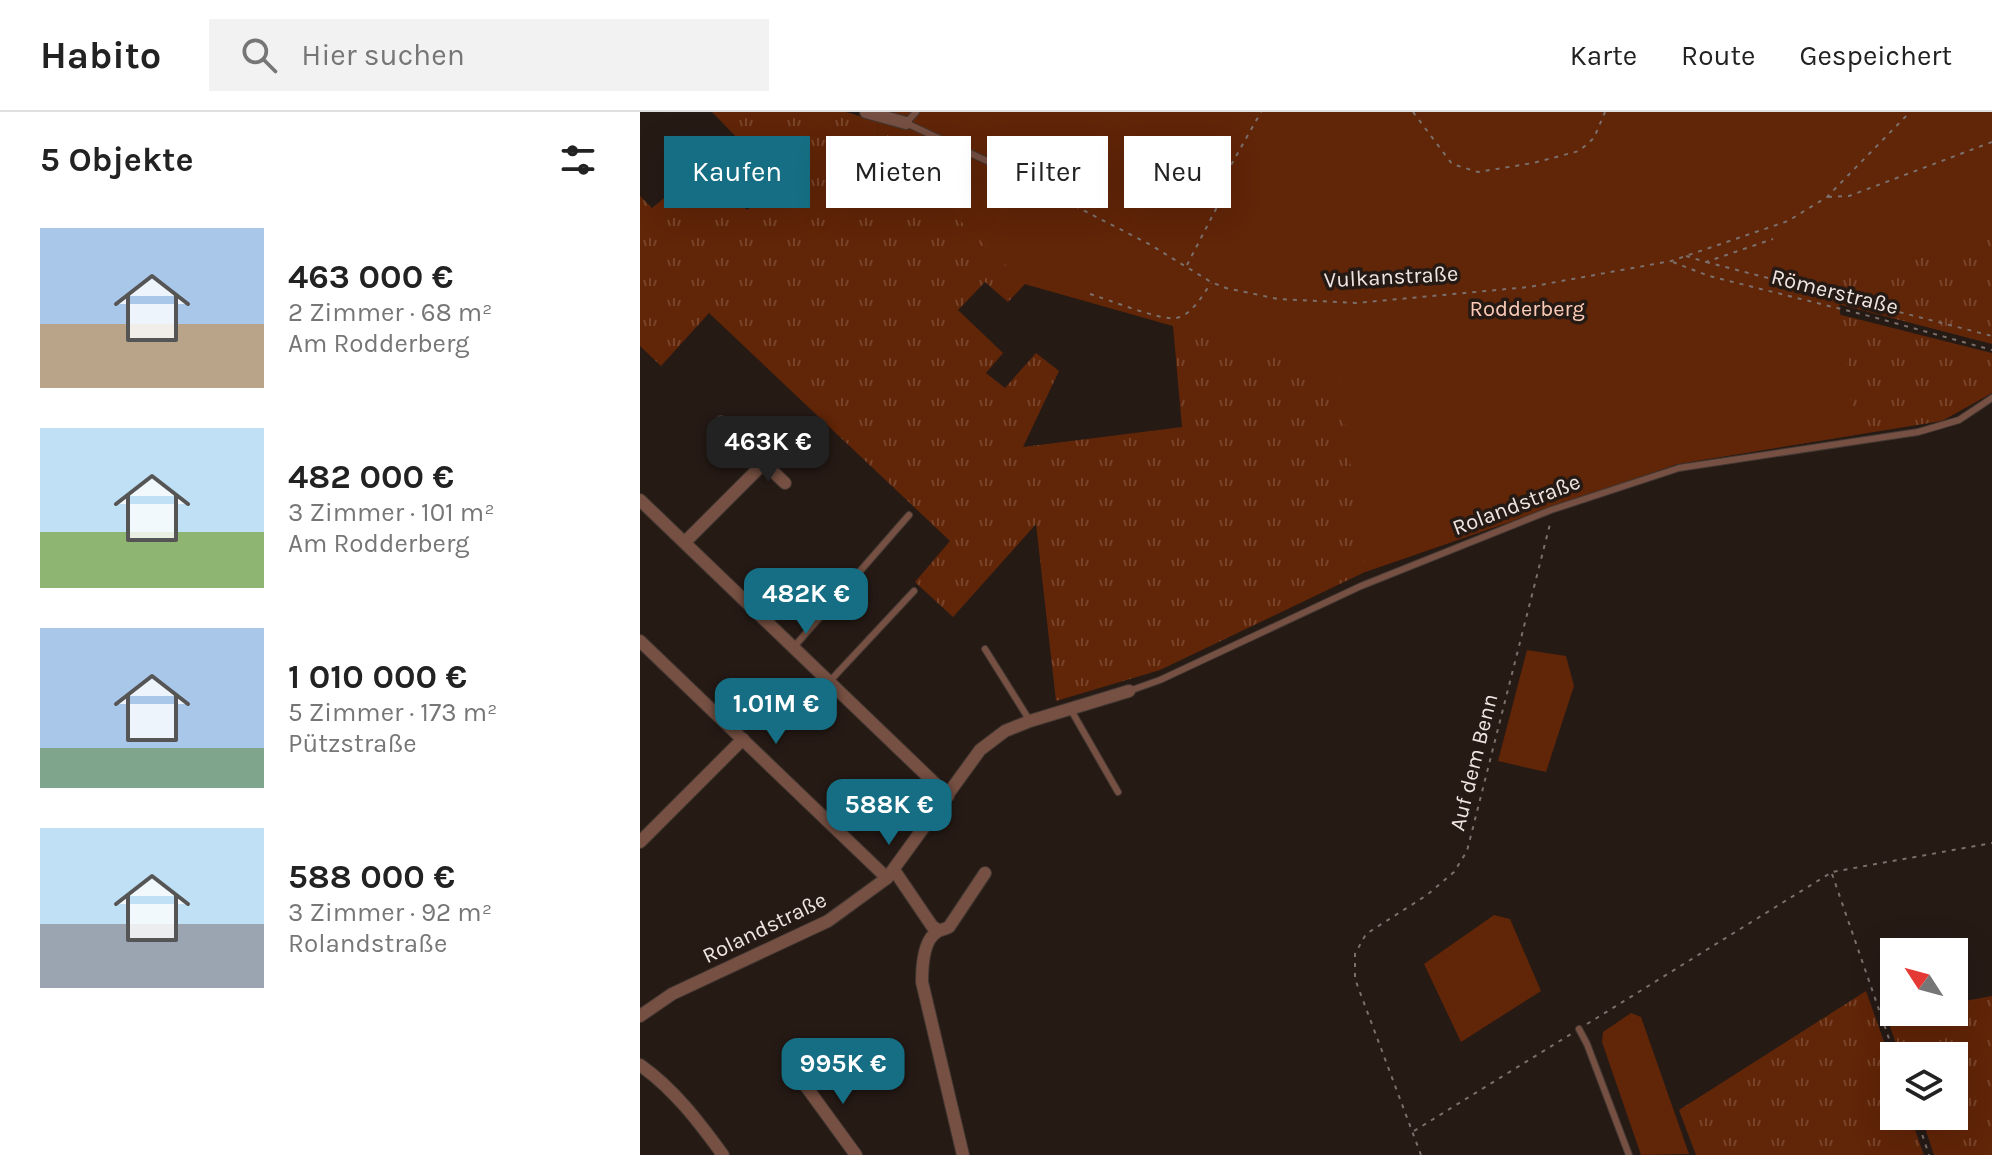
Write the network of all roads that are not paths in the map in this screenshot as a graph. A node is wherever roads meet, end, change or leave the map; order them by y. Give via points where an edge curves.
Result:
1 (866, 112) edge
2 (916, 112) edge
3 (906, 123) junction
4 (987, 161) dead end
5 (1992, 398) edge
6 (721, 422) dead end
7 (764, 463) junction
8 (785, 483) dead end
9 (640, 500) edge
10 (909, 515) dead end
11 (685, 542) junction
12 (914, 591) dead end
13 (640, 641) edge
14 (793, 648) junction
15 (985, 649) dead end
16 (829, 682) junction
17 (1129, 691) joint
18 (1071, 710) junction
19 (1030, 721) junction
20 (743, 739) junction
21 (1118, 792) dead end
22 (948, 796) junction
23 (640, 842) edge
24 (985, 873) dead end
25 (890, 874) junction
26 (938, 930) junction
27 (640, 1016) edge
28 (1579, 1029) road end
29 (640, 1065) edge
30 (797, 1074) dead end
31 (723, 1155) edge
32 (856, 1155) edge
33 (963, 1155) edge
34 (1629, 1155) edge

1 - 3 street
2 - 3 lane
3 - 4 lane
5 - 17 lane, Rolandstraße via 1959,420 1918,432 1679,468 1551,510 1361,586
6 - 7 street
7 - 8 street
7 - 11 street
9 - 11 street
10 - 14 lane
11 - 14 street
12 - 16 lane
13 - 20 street
14 - 16 street
15 - 19 lane
16 - 22 street
17 - 18 street, Rolandstraße
18 - 19 street, Rolandstraße
18 - 21 lane
19 - 22 street, Rolandstraße via 980,750
20 - 23 street
20 - 25 street
22 - 25 street, Rolandstraße
24 - 26 street via 949,927
25 - 26 street
25 - 27 street, Rolandstraße via 828,921 672,994
26 - 33 street via 926,950 922,982
28 - 34 lane
29 - 31 street via 677,1097
30 - 32 street

